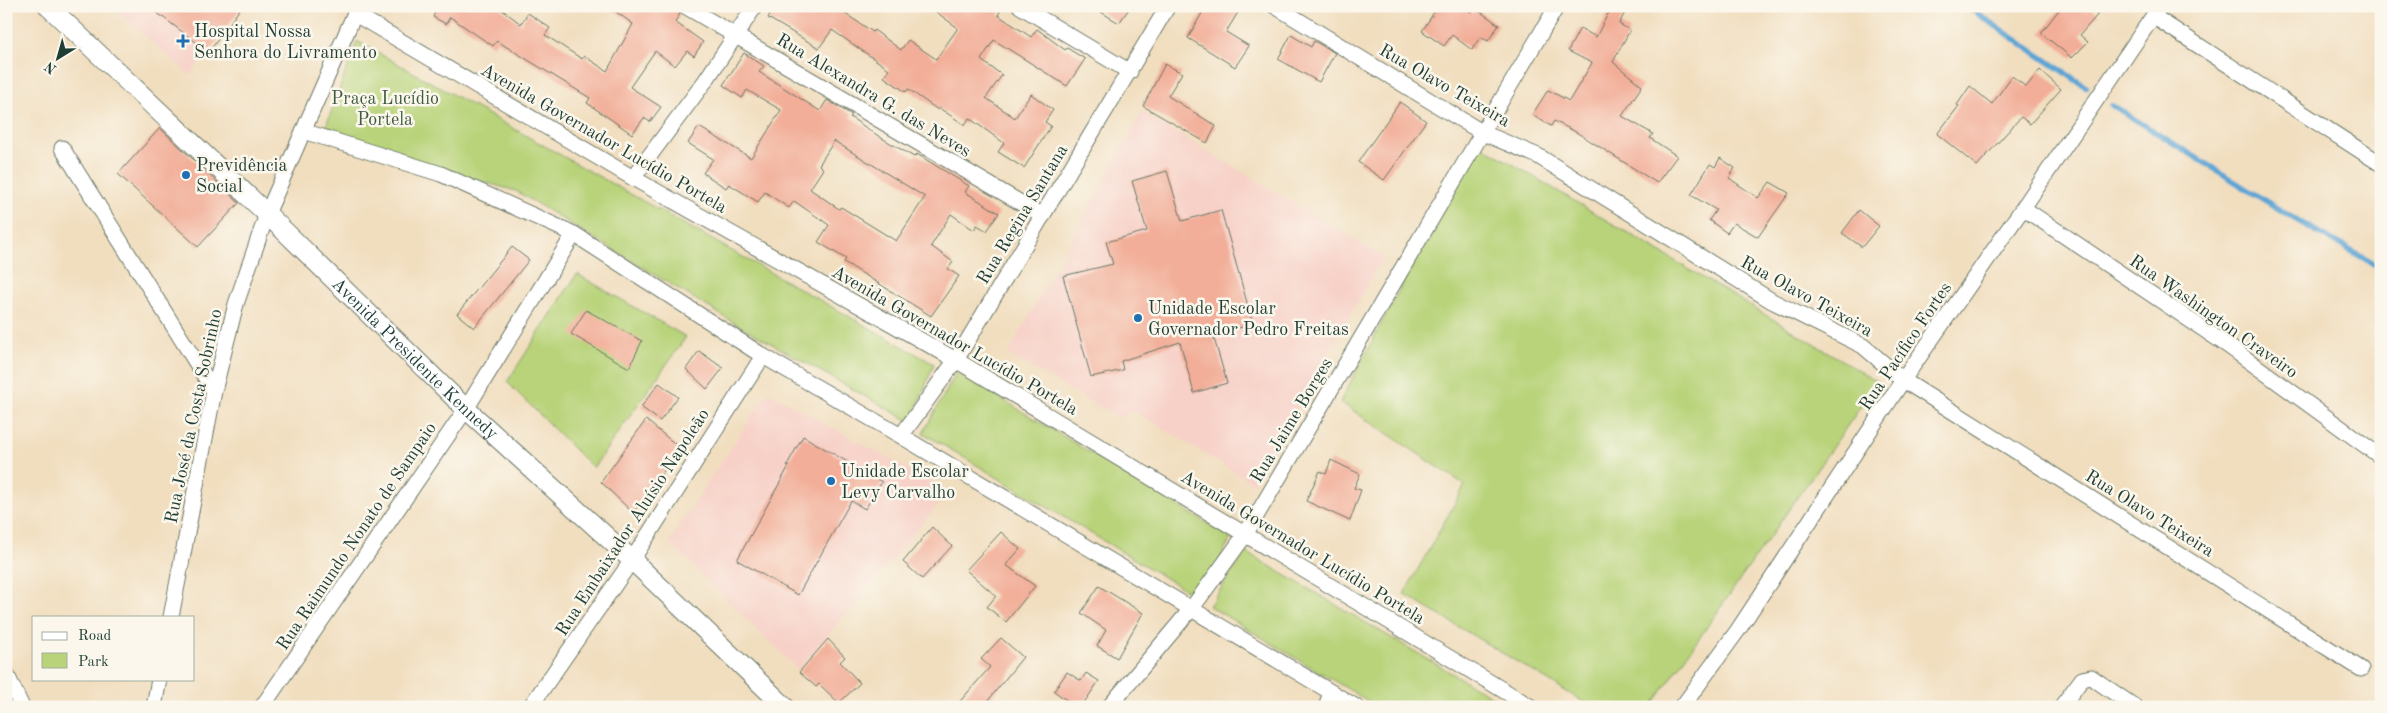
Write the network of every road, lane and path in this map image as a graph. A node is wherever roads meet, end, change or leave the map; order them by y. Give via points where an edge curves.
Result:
1 (48, 6) edge
2 (686, 6) edge
3 (754, 6) edge
4 (1020, 6) edge
5 (1168, 6) edge
6 (1275, 6) edge
7 (1557, 6) edge
8 (356, 10) edge
9 (2156, 11) edge
10 (736, 35) junction
11 (1130, 72) junction
12 (303, 131) junction
13 (1483, 133) junction
14 (62, 148) dead end
15 (2381, 164) edge
16 (633, 178) junction
17 (2023, 208) junction
18 (267, 214) junction
19 (1043, 216) junction
20 (574, 234) junction
21 (763, 356) junction
22 (956, 360) junction
23 (1903, 380) junction
24 (214, 391) junction
25 (466, 409) junction
26 (901, 436) junction
27 (2381, 457) edge
28 (1245, 535) junction
29 (632, 560) junction
30 (1192, 608) junction
31 (171, 616) edge
32 (2361, 669) dead end
33 (6, 674) edge
34 (159, 680) edge
35 (1331, 692) junction
36 (22, 707) edge
37 (154, 707) edge
38 (262, 707) edge
39 (530, 707) edge
40 (785, 707) edge
41 (1109, 707) edge
42 (1326, 707) edge
43 (1356, 707) edge
44 (1531, 707) edge
45 (1682, 707) edge
46 (2061, 707) edge
47 (2135, 707) edge

1 - 18 street, Avenida Presidente Kennedy
2 - 10 street, Rua Alexandra G. das Neves
3 - 10 street
4 - 11 street
5 - 11 street, Rua Regina Santana
6 - 13 street, Rua Olavo Teixeira
7 - 13 street, Rua Jaime Borges
8 - 12 street, Rua José da Costa Sobrinho
8 - 16 street, Avenida Governador Lucídio Portela
9 - 15 street
9 - 17 street, Rua Pacífico Fortes
10 - 16 street
10 - 19 street, Rua Alexandra G. das Neves
11 - 19 street, Rua Regina Santana
12 - 18 street, Rua José da Costa Sobrinho
12 - 20 street via 441,174
13 - 23 street, Rua Olavo Teixeira via 1538,156 1772,301 1863,346
13 - 28 street, Rua Jaime Borges
14 - 24 street
16 - 22 street, Avenida Governador Lucídio Portela
17 - 23 street, Rua Pacífico Fortes
17 - 27 street, Rua Washington Craveiro via 2227,345
18 - 24 street, Rua José da Costa Sobrinho via 236,304
18 - 25 street, Avenida Presidente Kennedy
19 - 22 street, Rua Regina Santana
20 - 21 street
20 - 25 street, Rua Raimundo Nonato de Sampaio
21 - 26 street
21 - 29 street, Rua Embaixador Aluísio Napoleão
22 - 26 street, Rua Regina Santana
22 - 28 street, Avenida Governador Lucídio Portela
23 - 32 street, Rua Olavo Teixeira
23 - 45 street, Rua Pacífico Fortes via 1738,630
24 - 31 street, Rua José da Costa Sobrinho
25 - 29 street, Avenida Presidente Kennedy
25 - 38 street, Rua Raimundo Nonato de Sampaio
26 - 30 street
28 - 30 street, Rua Jaime Borges
28 - 44 street, Avenida Governador Lucídio Portela
29 - 39 street, Rua Embaixador Aluísio Napoleão
29 - 40 street, Avenida Presidente Kennedy
30 - 35 street
30 - 41 street, Rua Jaime Borges
33 - 36 street
34 - 37 street
35 - 42 street
35 - 43 street
46 - 47 street via 2082,679 2091,677

